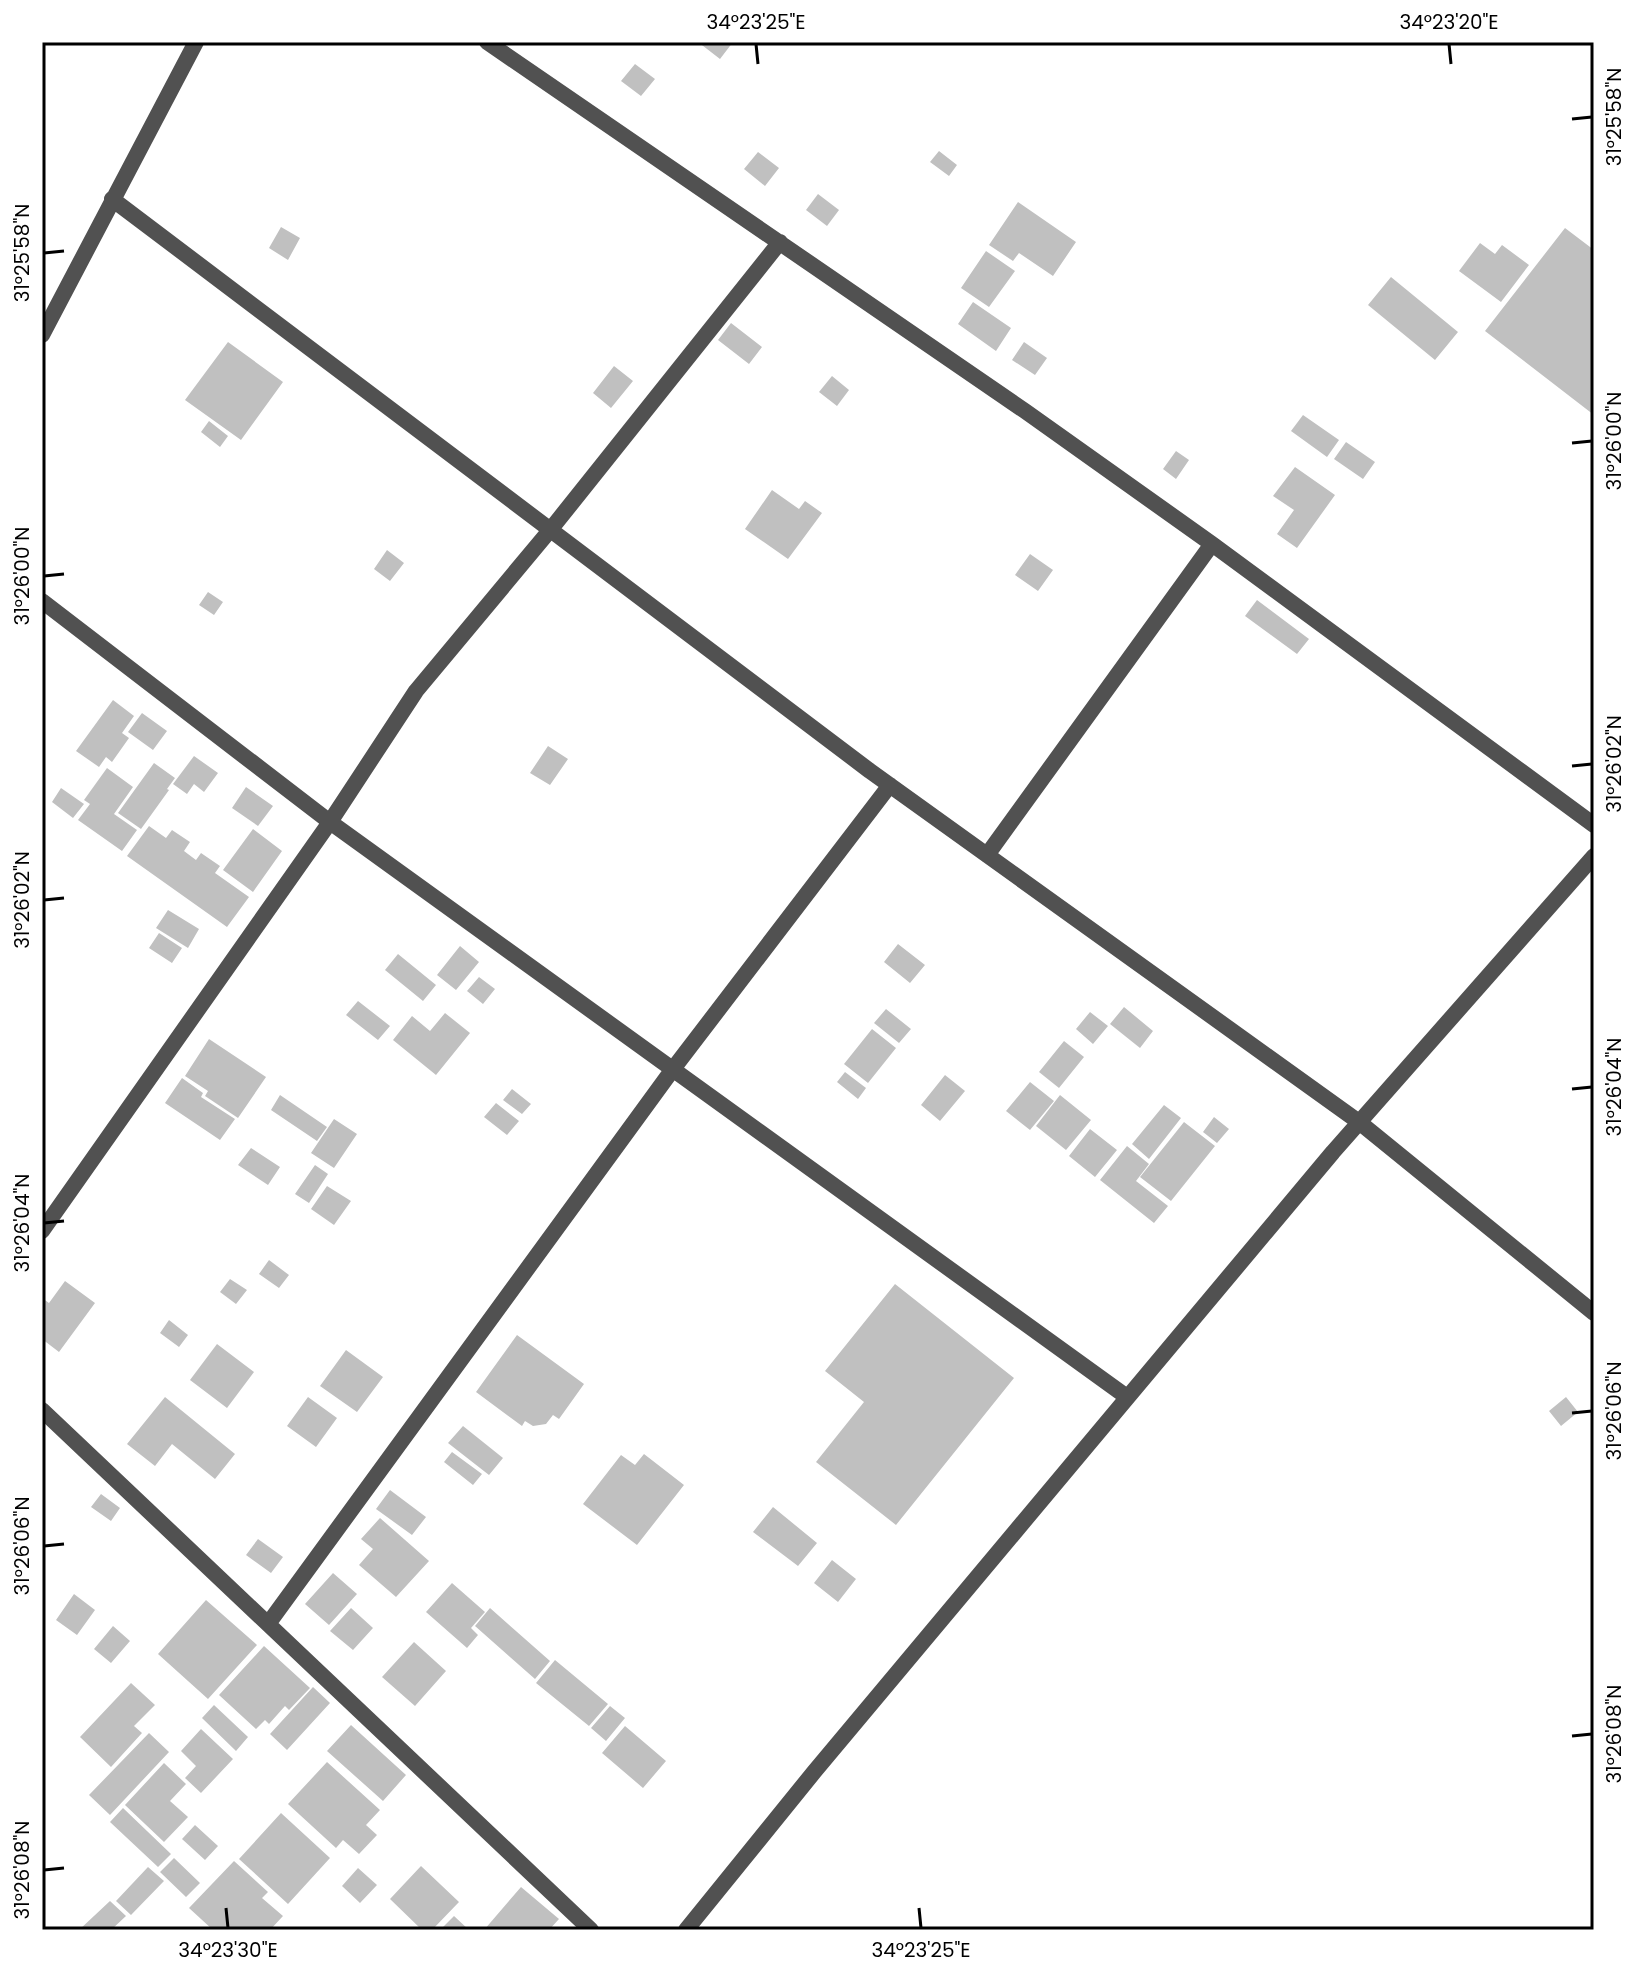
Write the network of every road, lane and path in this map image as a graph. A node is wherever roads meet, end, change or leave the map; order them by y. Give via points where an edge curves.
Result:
1 (196, 42) edge
2 (487, 42) edge
3 (112, 199) junction
4 (780, 242) junction
5 (42, 335) edge
6 (551, 529) junction
7 (1212, 544) junction
8 (42, 601) edge
9 (890, 785) junction
10 (330, 822) junction
11 (1594, 825) edge
12 (987, 855) junction
13 (1594, 856) edge
14 (673, 1069) junction
15 (1359, 1122) junction
16 (42, 1231) edge
17 (1594, 1313) edge
18 (1127, 1397) junction
19 (42, 1410) edge
20 (268, 1624) junction
21 (591, 1930) edge
22 (686, 1930) edge

1 - 3 street
2 - 4 street
3 - 5 street
3 - 6 street
4 - 6 street
4 - 7 street
6 - 9 street
6 - 10 street via 416,691
7 - 11 street
7 - 12 street
8 - 10 street
9 - 12 street
9 - 14 street
10 - 14 street
10 - 16 street
12 - 15 street
13 - 15 street
14 - 18 street
14 - 20 street
15 - 17 street
15 - 18 street
18 - 22 street
19 - 20 street
20 - 21 street

